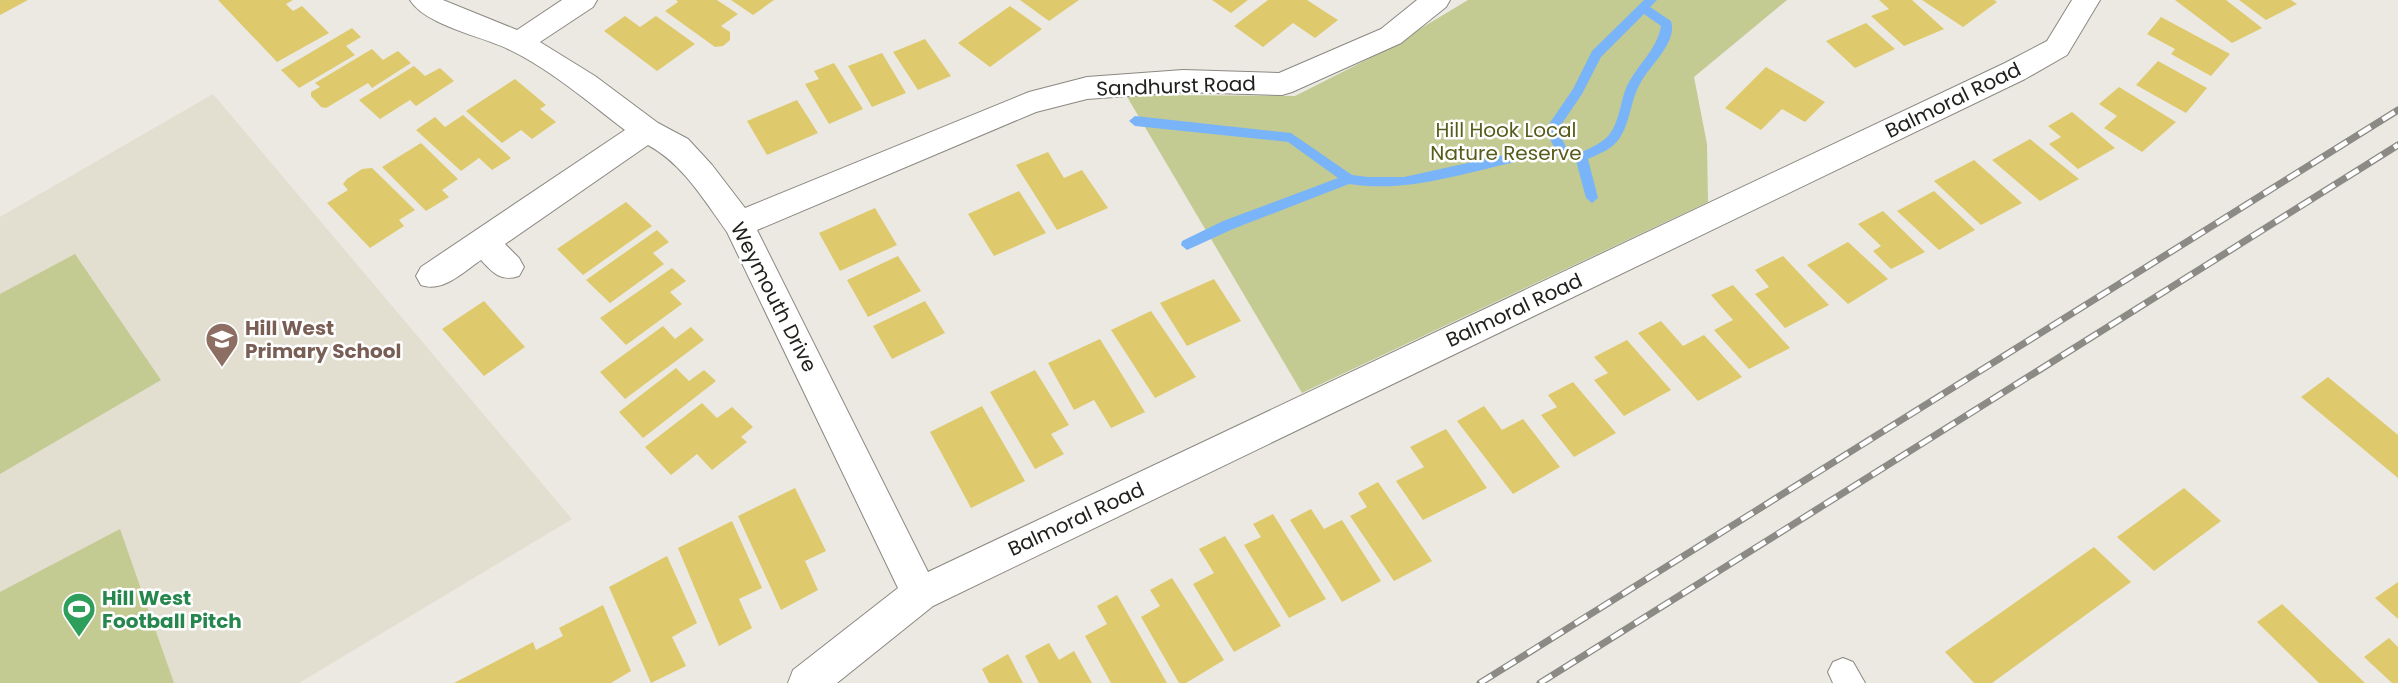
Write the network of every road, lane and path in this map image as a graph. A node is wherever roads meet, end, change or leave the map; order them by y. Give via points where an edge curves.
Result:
1 (424, 0) edge
2 (583, 0) edge
3 (1436, 0) edge
4 (2086, 0) edge
5 (519, 42) junction
6 (647, 131) junction
7 (739, 224) junction
8 (483, 242) junction
9 (508, 267) dead end
10 (432, 276) dead end
11 (920, 594) junction
12 (807, 683) edge

1 - 5 street, Weymouth Drive via 436,9
2 - 5 street
3 - 7 street, Sandhurst Road via 1391,36 1282,84 1183,81 1087,88 1029,103
4 - 11 street, Balmoral Road via 2057,48 2015,71
5 - 6 street, Weymouth Drive via 585,84
6 - 7 street, Weymouth Drive via 677,147
6 - 8 street
7 - 11 street, Weymouth Drive
8 - 9 street
8 - 10 street
11 - 12 street, Balmoral Road

